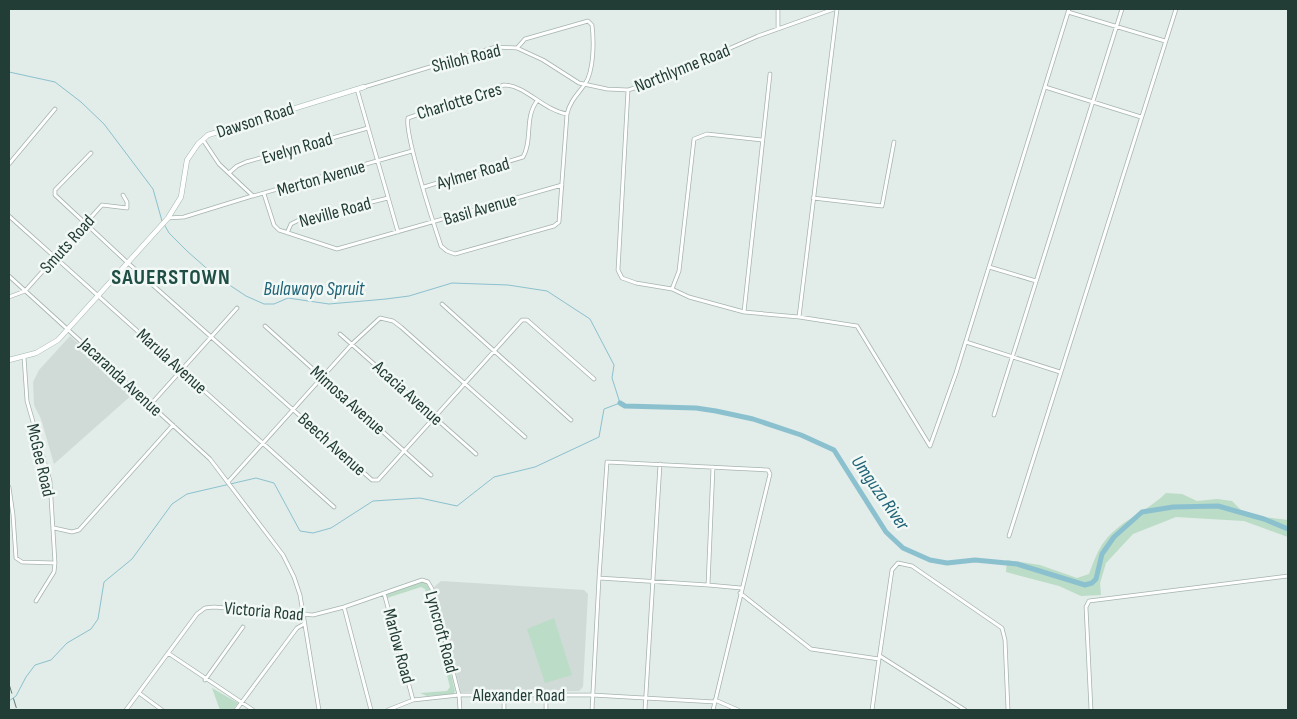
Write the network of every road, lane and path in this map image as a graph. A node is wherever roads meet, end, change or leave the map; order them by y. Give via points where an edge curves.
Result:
1 (778, 9) edge
2 (836, 9) edge
3 (1122, 9) edge
4 (1176, 9) edge
5 (1068, 10) edge
6 (1116, 26) junction
7 (778, 28) junction
8 (1165, 42) junction
9 (517, 48) junction
10 (770, 74) dead end
11 (585, 84) junction
12 (364, 87) joint
13 (1045, 87) junction
14 (357, 89) junction
15 (628, 90) junction
16 (537, 101) junction
17 (1092, 102) junction
18 (54, 109) dead end
19 (567, 114) junction
20 (1141, 117) junction
21 (368, 128) junction
22 (203, 139) junction
23 (762, 140) junction
24 (894, 142) dead end
25 (412, 151) junction
26 (91, 152) dead end
27 (378, 162) junction
28 (9, 164) edge
29 (229, 173) junction
30 (562, 185) junction
31 (424, 187) junction
32 (123, 194) dead end
33 (264, 194) junction
34 (253, 196) junction
35 (388, 198) junction
36 (813, 198) junction
37 (9, 216) edge
38 (168, 218) junction
39 (433, 222) junction
40 (85, 224) junction
41 (398, 232) junction
42 (287, 233) junction
43 (55, 258) junction
44 (128, 263) junction
45 (989, 267) junction
46 (9, 276) edge
47 (1036, 281) junction
48 (672, 288) junction
49 (25, 291) junction
50 (98, 296) junction
51 (9, 297) edge
52 (442, 304) dead end
53 (238, 308) dead end
54 (744, 312) junction
55 (799, 317) junction
56 (265, 326) dead end
57 (68, 329) junction
58 (340, 334) dead end
59 (211, 336) junction
60 (966, 342) junction
61 (352, 344) junction
62 (495, 350) junction
63 (24, 357) junction
64 (1013, 357) junction
65 (9, 360) edge
66 (181, 369) junction
67 (1060, 372) junction
68 (323, 377) junction
69 (594, 379) dead end
70 (464, 383) junction
71 (151, 404) junction
72 (293, 409) junction
73 (994, 415) dead end
74 (435, 417) junction
75 (571, 420) dead end
76 (173, 425) junction
77 (525, 437) dead end
78 (263, 444) junction
79 (405, 450) junction
80 (476, 454) dead end
81 (660, 464) junction
82 (713, 467) junction
83 (431, 474) dead end
84 (228, 483) junction
85 (9, 487) edge
86 (334, 507) dead end
87 (54, 528) junction
88 (1009, 536) dead end
89 (55, 562) junction
90 (1288, 576) edge
91 (599, 578) junction
92 (416, 581) joint
93 (653, 581) junction
94 (708, 585) junction
95 (741, 588) junction
96 (384, 593) junction
97 (740, 593) junction
98 (36, 601) dead end
99 (344, 607) junction
100 (303, 615) junction
101 (304, 624) junction
102 (243, 627) dead end
103 (168, 654) junction
104 (879, 657) junction
105 (205, 680) junction
106 (139, 693) junction
107 (459, 695) junction
108 (546, 695) junction
109 (592, 695) junction
110 (504, 696) junction
111 (646, 698) junction
112 (413, 700) junction
113 (715, 701) junction
114 (242, 703) junction
115 (126, 710) edge
116 (162, 710) edge
117 (236, 710) edge
118 (253, 710) edge
119 (319, 710) edge
120 (371, 710) edge
121 (388, 710) edge
122 (460, 710) edge
123 (504, 710) edge
124 (546, 710) edge
125 (592, 710) edge
126 (645, 710) edge
127 (713, 710) edge
128 (738, 710) edge
129 (872, 710) edge
130 (965, 710) edge
131 (1008, 710) edge
132 (1092, 710) edge

1 - 7 street
2 - 7 street
2 - 36 street
3 - 6 street
4 - 8 street
5 - 6 street
5 - 13 street
6 - 8 street
6 - 17 street
7 - 15 street, Northlynne Road
8 - 20 street
9 - 11 street, Northlynne Road
9 - 11 street, Shiloh Road via 526,39 588,21 592,25 590,70
9 - 12 street, Shiloh Road via 496,47
10 - 23 street
11 - 15 street, Northlynne Road
11 - 19 street via 578,90
12 - 14 street, Dawson Road
13 - 17 street
13 - 45 street
14 - 21 street
14 - 22 street, Dawson Road via 215,132
15 - 48 street via 618,270 622,278 629,281
16 - 19 street, Charlotte Cres via 551,110
16 - 25 street, Charlotte Cres via 515,87 504,85 411,115 406,125
16 - 31 street, Aylmer Road via 530,113 523,157
17 - 20 street
17 - 47 street
18 - 28 street
19 - 30 street
20 - 67 street
21 - 27 street
21 - 29 street, Evelyn Road via 246,162
22 - 29 street via 213,158
22 - 38 street, Dawson Road via 188,160 181,197
23 - 48 street via 707,134 694,139 679,271
23 - 54 street
24 - 36 street via 882,206
25 - 27 street
25 - 31 street, Charlotte Cres
26 - 40 street, Beech Avenue via 55,190 57,198
27 - 33 street, Merton Avenue
27 - 35 street
29 - 34 street
30 - 39 street, Basil Avenue
30 - 39 street, Charlotte Cres via 560,221 554,226 455,254 441,246
31 - 39 street, Charlotte Cres
32 - 40 street, Smuts Road via 127,208 104,204
33 - 34 street, Merton Avenue
33 - 42 street via 274,225
34 - 38 street, Merton Avenue via 184,217
35 - 41 street
35 - 42 street, Neville Road via 299,220 291,224
36 - 55 street
37 - 43 street, Marula Avenue
38 - 44 street, Dawson Road
39 - 41 street, Basil Avenue
40 - 43 street, Smuts Road
40 - 44 street, Beech Avenue
41 - 42 street, Basil Avenue via 338,249
43 - 49 street, Smuts Road
43 - 50 street, Marula Avenue
44 - 50 street
44 - 59 street, Beech Avenue
45 - 47 street
45 - 60 street
46 - 49 street, Jacaranda Avenue
47 - 64 street
48 - 54 street
49 - 51 street
49 - 57 street, Jacaranda Avenue
50 - 57 street
50 - 66 street, Marula Avenue
52 - 62 street
53 - 59 street
54 - 55 street
55 - 60 street via 857,326 930,446
56 - 68 street, Mimosa Avenue
57 - 63 street via 48,347
57 - 71 street, Jacaranda Avenue
58 - 61 street, Acacia Avenue
59 - 66 street
59 - 72 street, Beech Avenue
60 - 64 street
61 - 68 street
61 - 70 street via 377,319 384,318 401,327
61 - 74 street, Acacia Avenue
62 - 69 street, Beech Avenue via 522,320 527,320
62 - 70 street, Beech Avenue
62 - 75 street
63 - 65 street
63 - 87 street, McGee Road via 27,401 46,464
64 - 67 street
64 - 73 street
66 - 71 street
66 - 78 street, Marula Avenue
67 - 88 street
68 - 72 street
68 - 79 street, Mimosa Avenue
70 - 74 street, Beech Avenue
70 - 77 street
71 - 76 street, Jacaranda Avenue
72 - 78 street
72 - 79 street, Beech Avenue via 372,480 378,480
74 - 79 street, Beech Avenue
74 - 80 street, Acacia Avenue
76 - 84 street, Jacaranda Avenue via 210,459
76 - 87 street via 79,530 72,532
78 - 84 street
78 - 86 street, Marula Avenue
79 - 83 street, Mimosa Avenue
81 - 82 street
81 - 91 street via 610,460 606,463
81 - 93 street
82 - 94 street
82 - 95 street via 760,468 770,472
84 - 100 street, Jacaranda Avenue via 289,566 298,586
85 - 89 street via 16,558 22,562
87 - 89 street, McGee Road
89 - 98 street via 54,572
90 - 132 street via 1089,601 1086,607
91 - 93 street
91 - 109 street
92 - 96 street, Victoria Road
92 - 107 street, Lyncroft Road via 428,582 432,589
93 - 94 street
93 - 111 street
94 - 95 street
95 - 97 street
96 - 99 street, Victoria Road
96 - 112 street, Marlow Road
97 - 104 street via 811,649
97 - 113 street
99 - 100 street, Victoria Road
99 - 120 street
100 - 101 street, Jacaranda Avenue
100 - 103 street, Victoria Road via 209,607 197,614
101 - 114 street via 297,628
101 - 119 street, Jacaranda Avenue
102 - 105 street
103 - 105 street
103 - 106 street, Victoria Road
104 - 129 street
104 - 130 street
104 - 131 street via 892,570 898,564 907,564 1002,628
105 - 114 street
106 - 115 street, Victoria Road
106 - 116 street
107 - 110 street, Alexander Road
107 - 112 street, Alexander Road
107 - 122 street
108 - 109 street, Alexander Road
108 - 110 street, Alexander Road
108 - 124 street
109 - 111 street, Alexander Road
109 - 125 street
110 - 123 street
111 - 113 street, Alexander Road
111 - 126 street
112 - 121 street, Alexander Road
113 - 127 street
113 - 128 street
114 - 117 street
114 - 118 street

